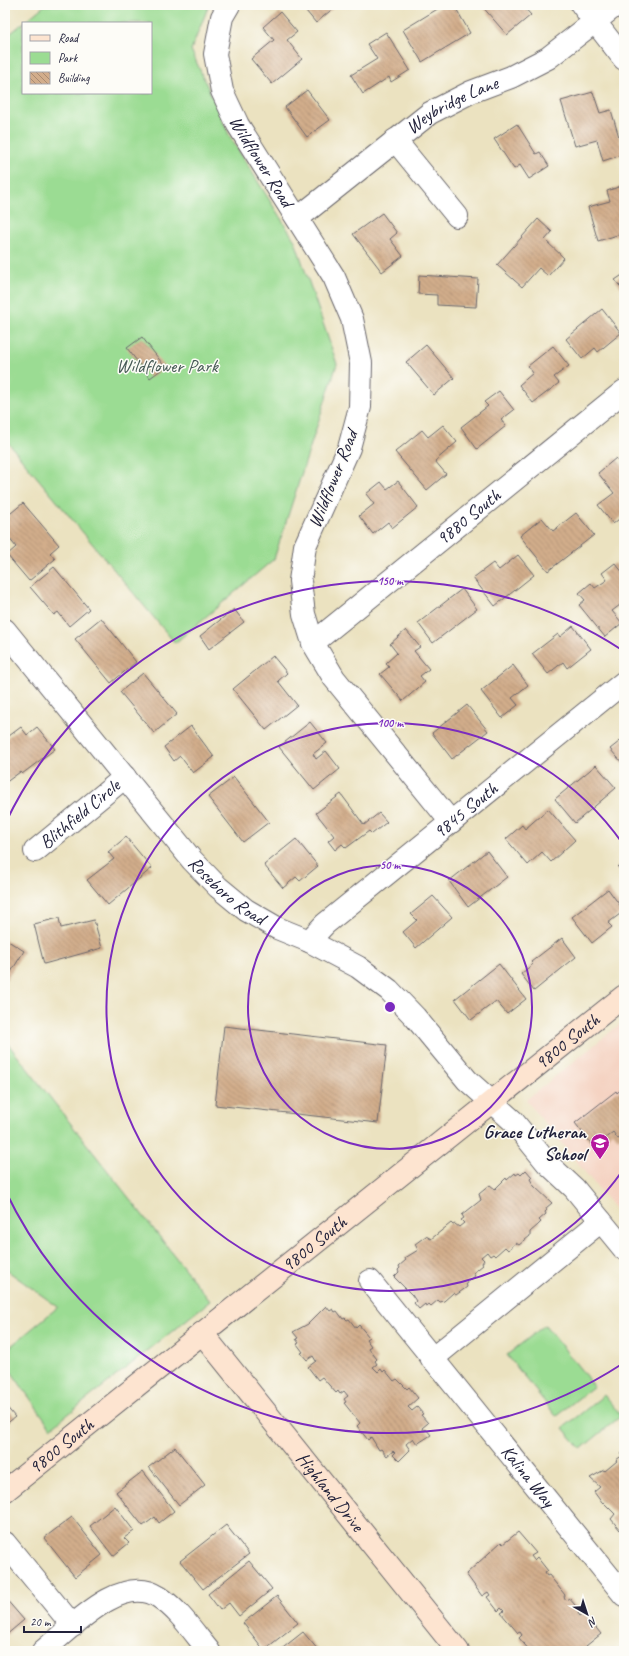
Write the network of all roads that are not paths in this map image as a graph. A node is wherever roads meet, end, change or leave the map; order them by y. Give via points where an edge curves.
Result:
1 (229, 5) edge
2 (616, 5) edge
3 (589, 13) edge
4 (624, 59) edge
5 (395, 140) junction
6 (457, 216) dead end
7 (298, 218) junction
8 (624, 391) edge
9 (5, 630) edge
10 (313, 643) junction
11 (624, 682) edge
12 (125, 777) junction
13 (451, 822) junction
14 (35, 851) dead end
15 (309, 941) junction
16 (624, 996) edge
17 (491, 1102) junction
18 (601, 1221) junction
19 (624, 1249) edge
20 (370, 1281) dead end
21 (202, 1333) junction
22 (432, 1359) junction
23 (5, 1491) edge
24 (5, 1542) edge
25 (624, 1595) edge
26 (73, 1626) junction
27 (43, 1651) edge
28 (209, 1651) edge
29 (458, 1651) edge

1 - 7 street, Wildflower Road via 222,17 215,54 222,91 238,125
2 - 3 street, Weybridge Lane
3 - 4 street
3 - 5 street, Weybridge Lane via 548,58 511,78 471,92 430,113
5 - 6 street
5 - 7 street, Weybridge Lane
7 - 10 street, Wildflower Road via 334,278 349,312 361,363 360,407 349,448 305,546 300,581 304,614
8 - 10 street, 9880 South
9 - 12 street, Roseboro Road
10 - 13 street, Wildflower Road via 334,678
11 - 13 street, 9845 South
12 - 14 street, Blithfield Circle
12 - 15 street, Roseboro Road via 192,860 218,887 264,921
13 - 15 street, 9845 South via 326,924
15 - 17 street, Roseboro Road via 358,967 389,990 467,1080
16 - 17 street, 9800 South
17 - 18 street, Roseboro Road via 513,1121
17 - 21 street, 9800 South
18 - 19 street, Roseboro Road
18 - 22 street
20 - 22 street, Kalina Way
21 - 23 street, 9800 South
21 - 29 street, Highland Drive
22 - 25 street, Kalina Way
24 - 26 street
26 - 27 street
26 - 28 street via 117,1594 130,1590 143,1591 159,1597 176,1612

